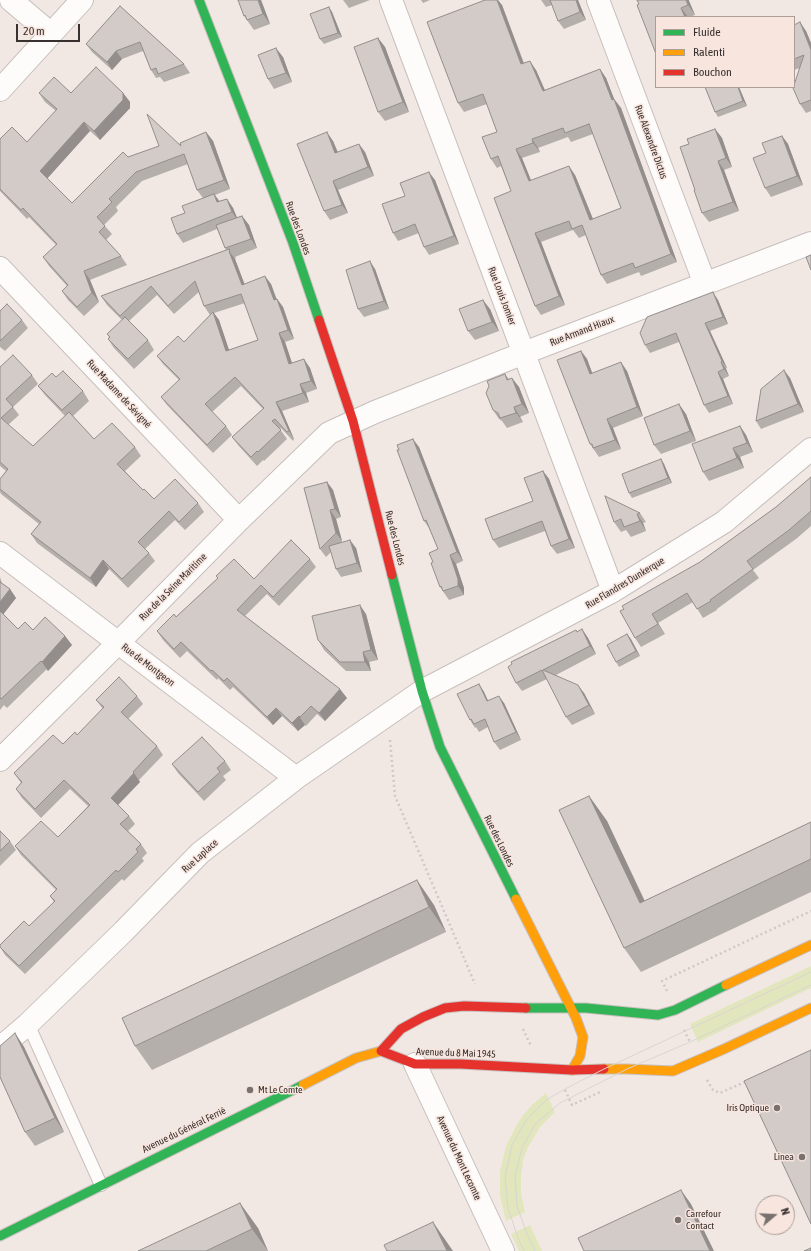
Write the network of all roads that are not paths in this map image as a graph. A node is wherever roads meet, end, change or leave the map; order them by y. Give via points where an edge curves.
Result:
1 (11, 0) edge
2 (82, 0) edge
3 (199, 0) edge
4 (391, 0) edge
5 (598, 0) edge
6 (50, 34) junction
7 (0, 90) edge
8 (811, 243) edge
9 (0, 268) edge
10 (704, 284) junction
11 (524, 353) junction
12 (353, 421) junction
13 (811, 449) edge
14 (239, 520) junction
15 (0, 553) edge
16 (613, 591) junction
17 (118, 642) junction
18 (422, 691) junction
19 (0, 760) edge
20 (296, 778) junction
21 (811, 945) edge
22 (570, 1007) junction
23 (811, 1008) edge
24 (28, 1024) junction
25 (0, 1048) edge
26 (381, 1051) junction
27 (412, 1057) junction
28 (572, 1070) junction
29 (101, 1185) junction
30 (0, 1236) edge
31 (503, 1251) edge

1 - 6 street
2 - 6 street
3 - 12 street, Rue des Londes via 293,243
4 - 11 street, Rue Louis Jomier
5 - 10 street, Rue Alexandre Dictus
6 - 7 street
8 - 10 street, Rue Armand Hiaux
9 - 14 street, Rue Madame de Sévigné
10 - 11 street, Rue Armand Hiaux
11 - 12 street, Rue Armand Hiaux
11 - 16 street, Rue Louis Jomier
12 - 14 street, Rue de la Seine Maritime via 329,433
12 - 18 street, Rue des Londes
13 - 16 street, Rue Flandres Dunkerque via 724,522
14 - 17 street, Rue de la Seine Maritime
15 - 17 street, Rue de Montgeon
16 - 18 street, Rue Flandres Dunkerque
17 - 19 street, Rue de la Seine Maritime
17 - 20 street, Rue de Montgeon
18 - 20 street, Rue Laplace
18 - 22 street, Rue des Londes via 440,747
20 - 24 street, Rue Laplace via 200,853
21 - 22 street via 675,1010 658,1015
22 - 26 street via 445,1008 423,1017
22 - 28 street, Rue des Londes via 583,1037 580,1056
23 - 28 street, Avenue du 8 Mai 1945 via 673,1071
24 - 25 street, Rue Laplace
24 - 29 lane
26 - 27 street, Avenue du 8 Mai 1945
26 - 29 street, Avenue du Général Ferrié via 356,1058
27 - 28 street, Avenue du 8 Mai 1945 via 461,1064
27 - 31 street, Avenue du Mont Lecomte
29 - 30 street, Avenue du Général Ferrié

